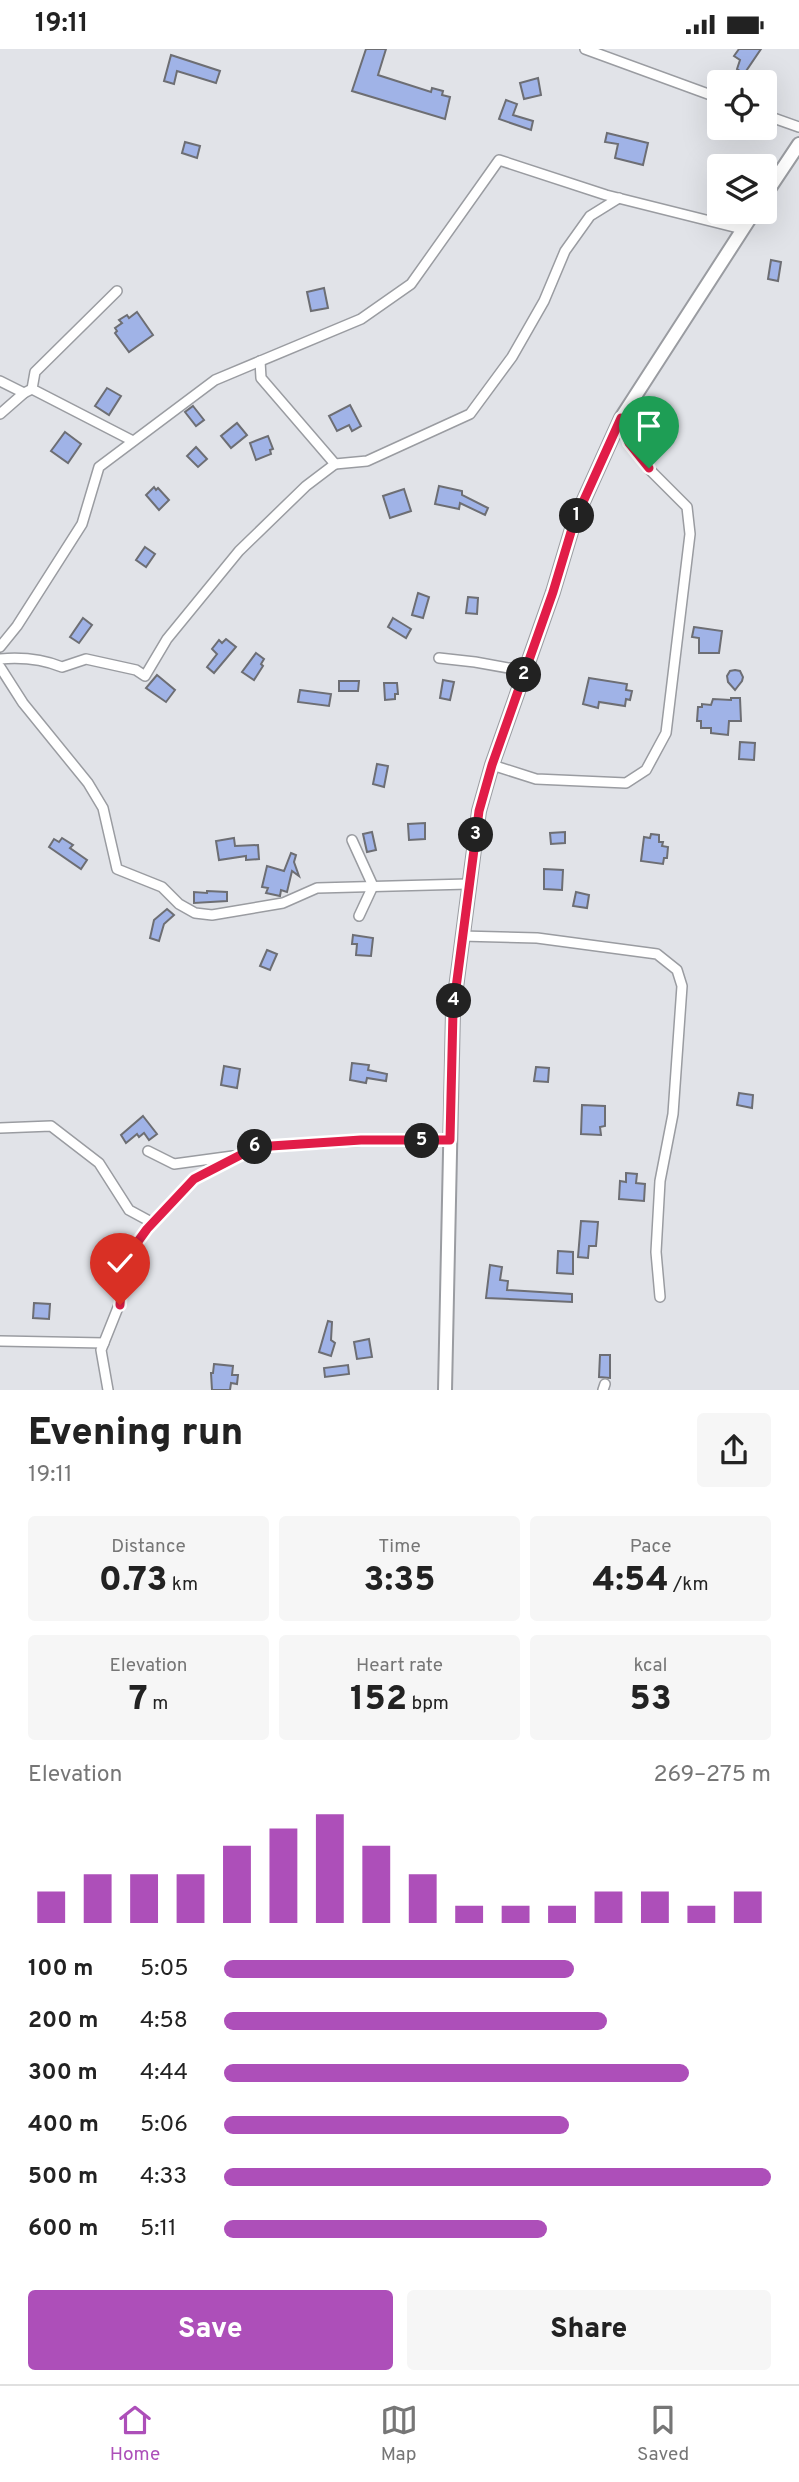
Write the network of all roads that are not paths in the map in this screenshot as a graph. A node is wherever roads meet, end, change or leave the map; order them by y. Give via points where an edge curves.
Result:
1 (585, 49) edge
2 (707, 94) edge
3 (777, 119) edge
4 (799, 127) edge
5 (799, 144) edge
6 (777, 177) edge
7 (619, 198) junction
8 (746, 224) edge
9 (742, 229) junction
10 (117, 291) dead end
11 (260, 361) junction
12 (0, 381) edge
13 (28, 391) junction
14 (0, 414) edge
15 (621, 418) junction
16 (133, 441) junction
17 (335, 464) junction
18 (0, 647) edge
19 (0, 659) edge
20 (439, 659) dead end
21 (0, 667) edge
22 (525, 671) junction
23 (492, 765) junction
24 (352, 841) dead end
25 (468, 884) junction
26 (373, 886) junction
27 (359, 916) dead end
28 (461, 936) junction
29 (0, 1128) edge
30 (450, 1140) junction
31 (148, 1151) dead end
32 (241, 1155) junction
33 (153, 1223) junction
34 (660, 1297) dead end
35 (0, 1341) edge
36 (104, 1343) junction
37 (108, 1390) edge
38 (445, 1390) edge

1 - 2 street
3 - 4 street
5 - 6 street
7 - 9 street
7 - 11 street via 499,160 411,284 361,319
7 - 17 street via 590,216 565,251 512,358 470,414 368,461
8 - 9 street
9 - 15 street
10 - 13 street via 35,372
11 - 16 street via 215,380
11 - 17 street via 261,378
12 - 13 street
13 - 14 street
13 - 16 street
15 - 22 street via 574,522
15 - 23 street via 629,443 687,507 690,534 666,733 646,770 626,783 536,779
16 - 18 street via 99,467 82,524
17 - 19 street via 239,551 167,639 145,676 86,659 62,667 18,657
20 - 22 street
21 - 26 street via 103,808 117,869 162,887 195,913 212,915 283,903 317,888
22 - 23 street
23 - 25 street via 479,811
24 - 26 street
25 - 26 street
25 - 28 street
26 - 27 street
28 - 30 street via 453,1011
28 - 34 street via 537,938 657,954 677,970 682,986 673,1114 660,1181 656,1252
29 - 33 street via 51,1126 99,1163 129,1210
30 - 32 street via 256,1147
30 - 38 street
31 - 32 street via 174,1164
32 - 33 street via 194,1179
33 - 36 street via 123,1262 120,1305
35 - 36 street
36 - 37 street via 101,1350

